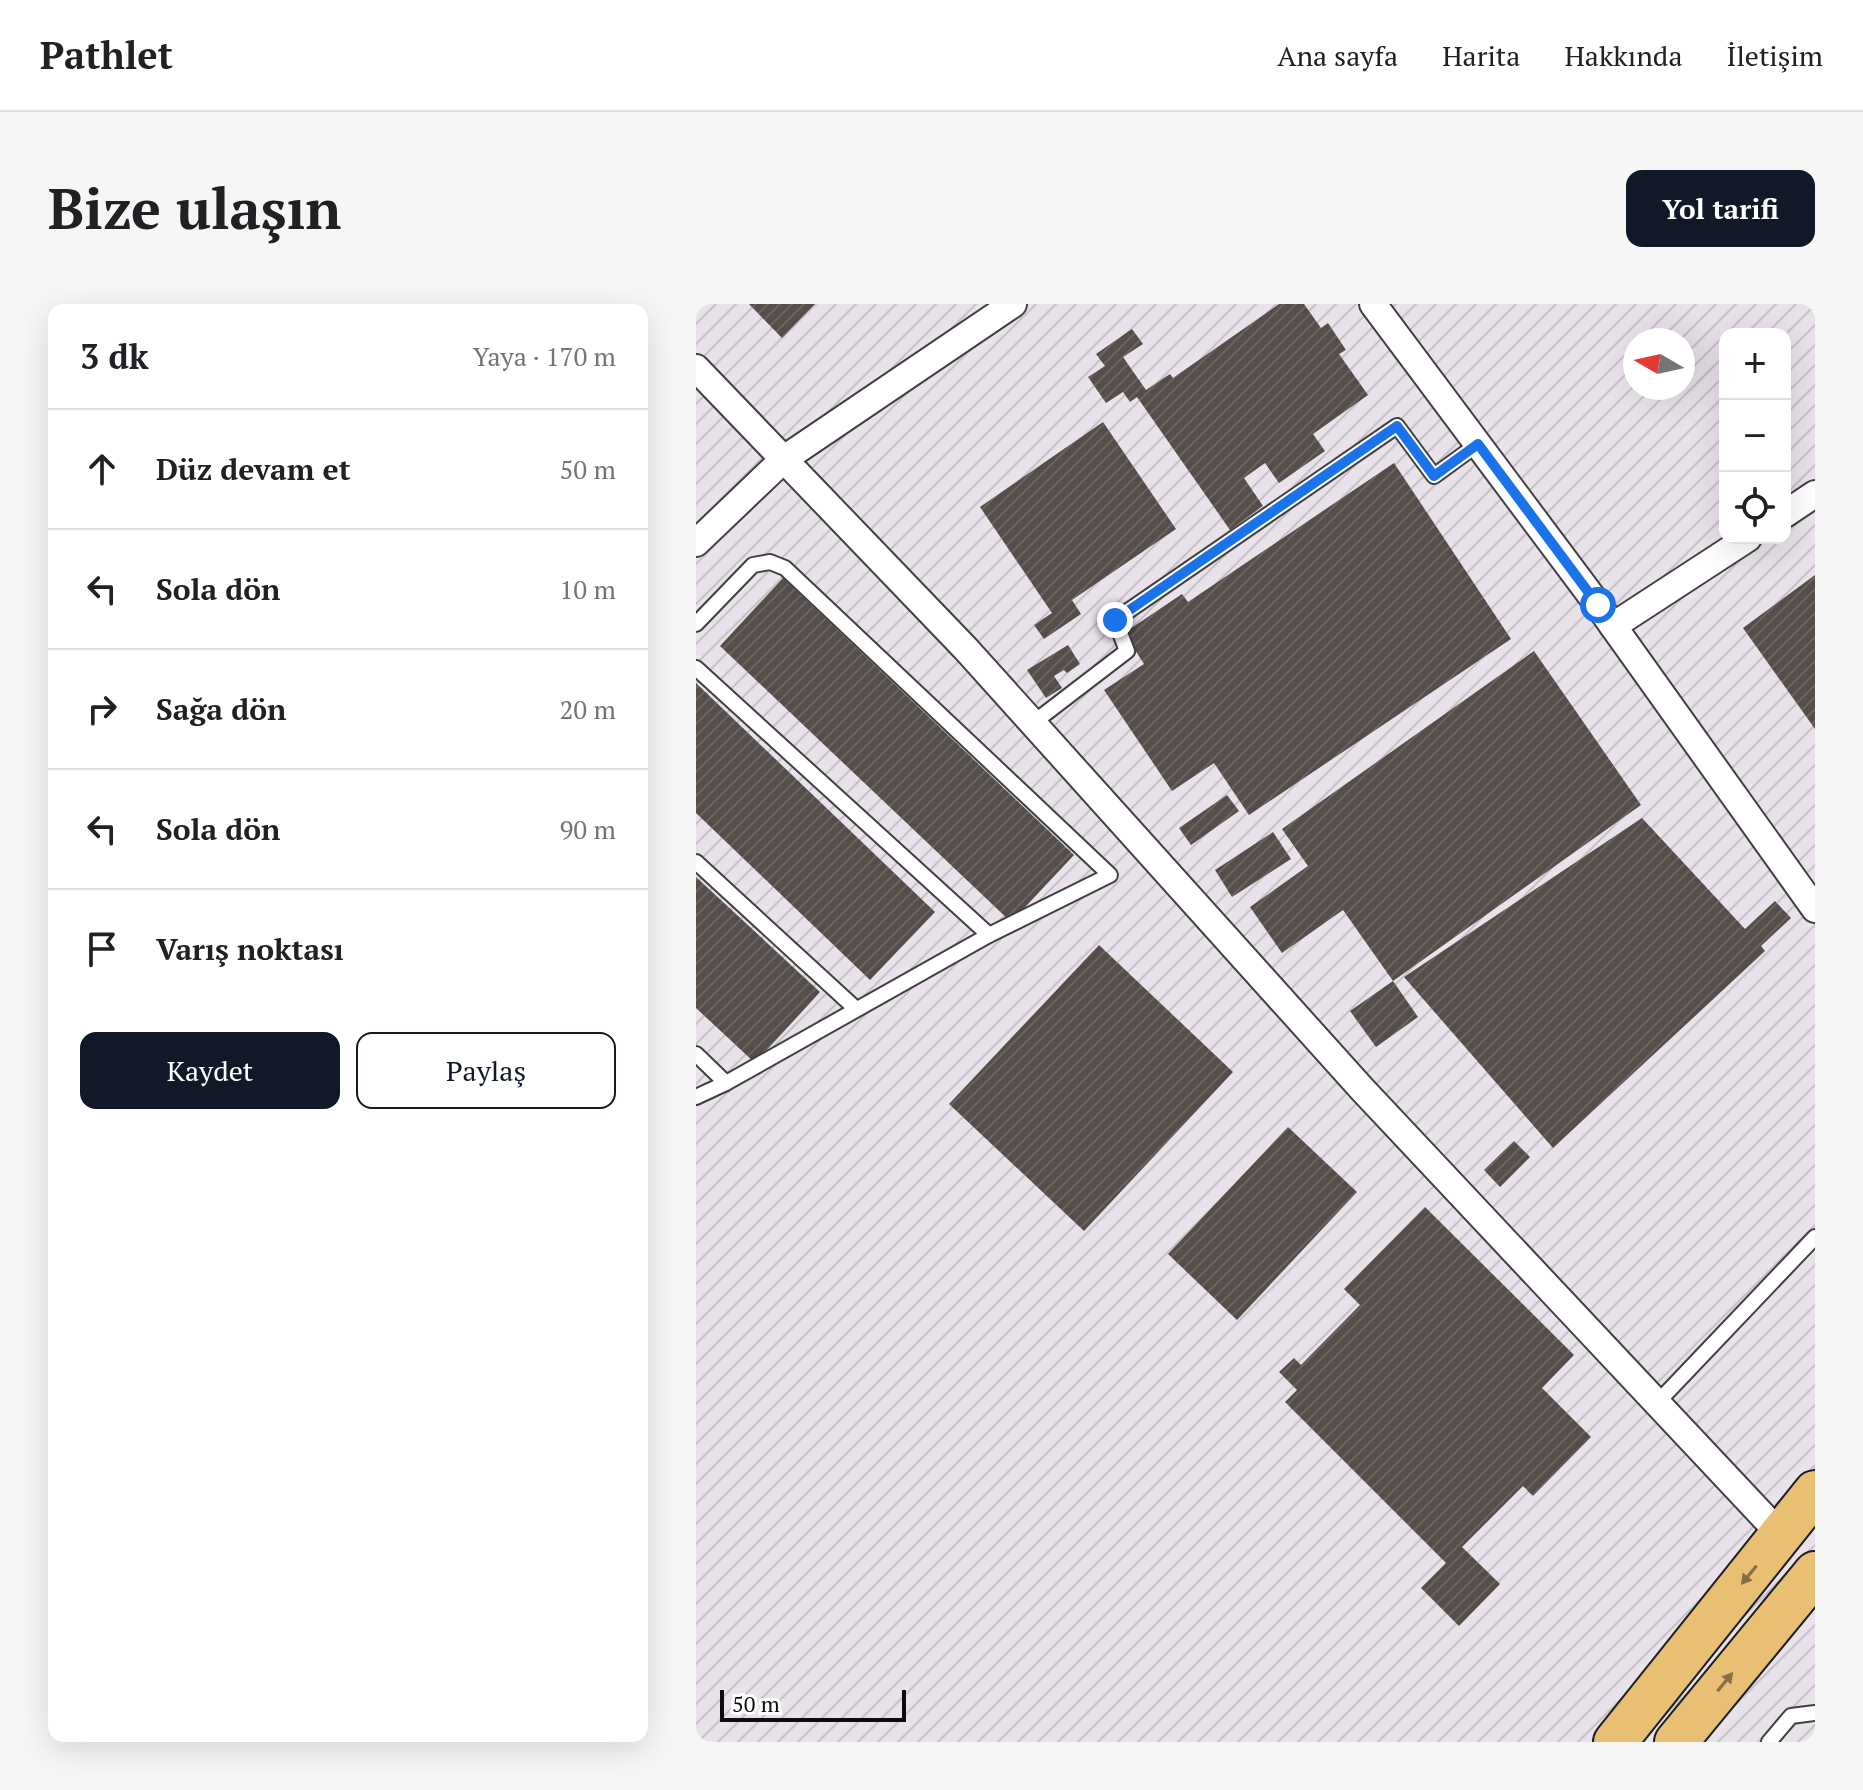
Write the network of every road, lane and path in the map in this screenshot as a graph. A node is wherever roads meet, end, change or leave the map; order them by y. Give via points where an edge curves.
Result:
1 (1013, 304) edge
2 (1373, 304) edge
3 (696, 368) edge
4 (1478, 444) junction
5 (784, 459) junction
6 (1815, 494) edge
7 (1791, 510) edge
8 (696, 543) edge
9 (1739, 544) edge
10 (696, 624) edge
11 (1613, 626) junction
12 (696, 668) edge
13 (1033, 723) junction
14 (696, 862) edge
15 (1815, 909) edge
16 (989, 935) junction
17 (856, 1009) junction
18 (696, 1054) edge
19 (726, 1083) junction
20 (696, 1097) edge
21 (1815, 1237) edge
22 (1657, 1403) junction
23 (1815, 1492) edge
24 (1781, 1535) junction
25 (1815, 1573) edge
26 (1815, 1713) edge
27 (1615, 1742) edge
28 (1676, 1742) edge
29 (1769, 1742) edge

1 - 5 street
2 - 4 street
3 - 5 street
4 - 11 street
4 - 13 lane via 1434,476 1397,426 1115,620 1127,651
5 - 8 street
5 - 13 street
6 - 7 street
9 - 11 street
10 - 16 lane via 753,565 770,562 785,568 1110,875
11 - 15 street
12 - 16 lane
13 - 22 street via 1362,1089
14 - 17 lane
16 - 17 lane
17 - 19 lane
18 - 19 lane
19 - 20 lane
21 - 22 lane
22 - 24 street
23 - 24 main road
24 -> 27 main road
28 -> 25 main road
26 - 29 lane via 1791,1716

